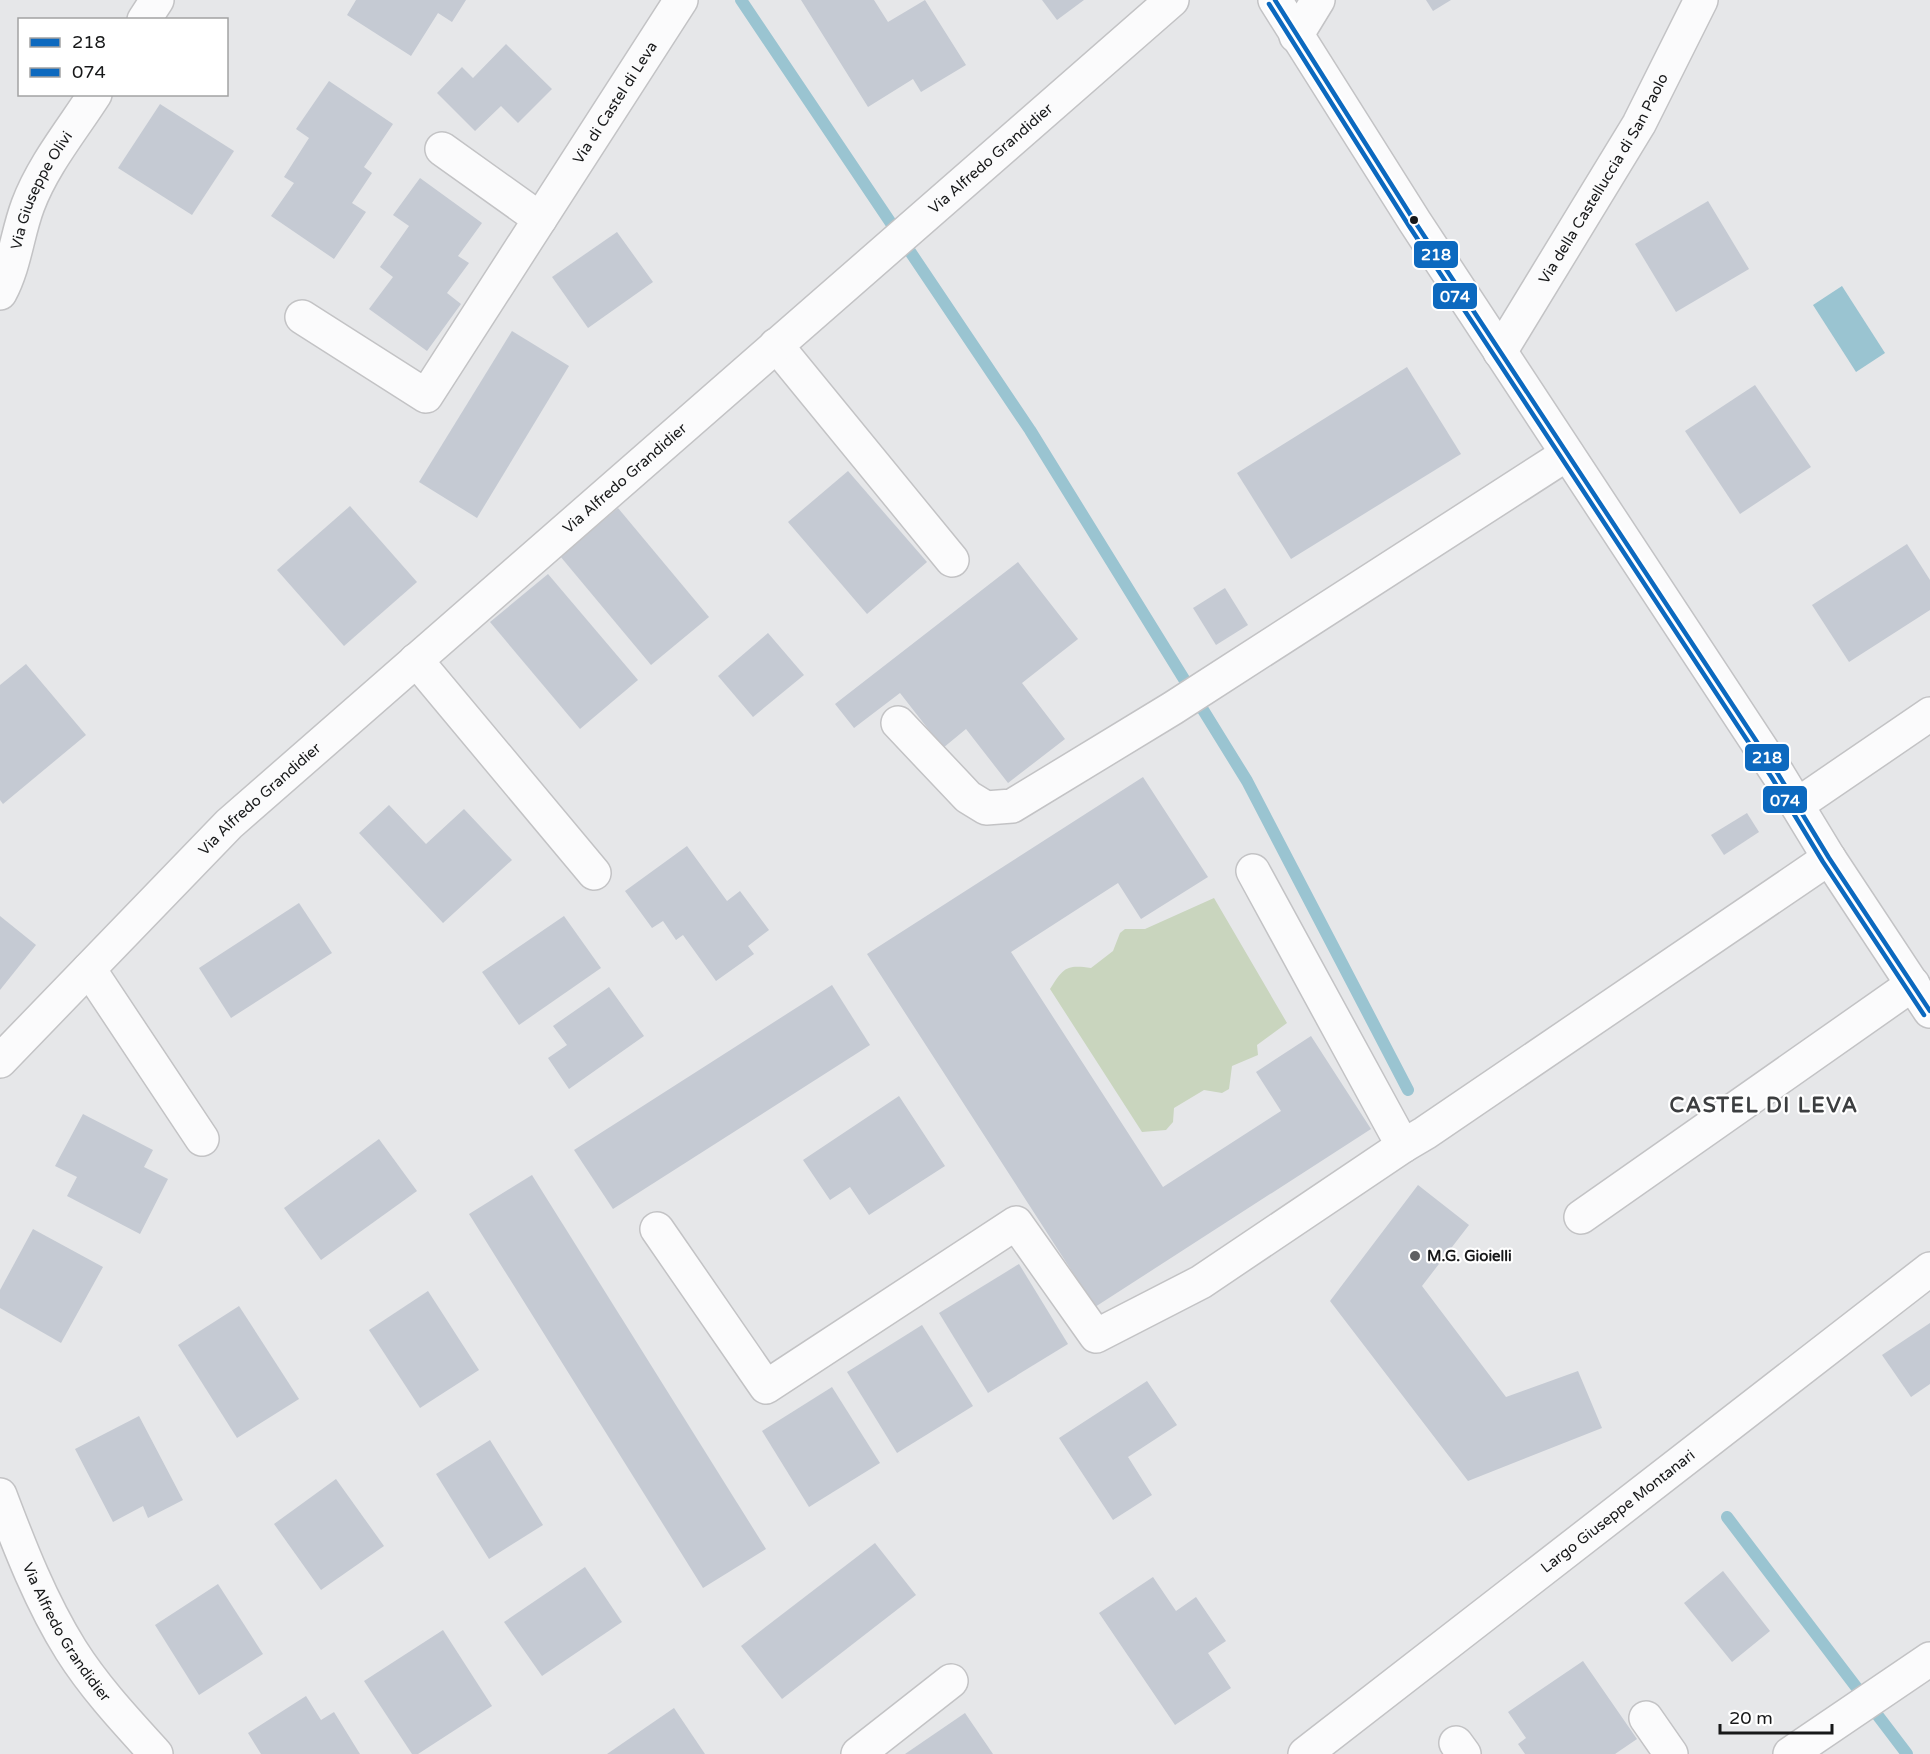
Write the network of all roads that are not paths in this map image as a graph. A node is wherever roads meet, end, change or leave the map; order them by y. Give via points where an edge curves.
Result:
1 (157, 0) edge
2 (681, 0) edge
3 (1172, 0) edge
4 (1275, 0) edge
5 (1318, 0) edge
6 (1701, 0) edge
7 (145, 18) edge
8 (1296, 36) junction
9 (94, 96) edge
10 (442, 149) dead end
11 (544, 211) junction
12 (0, 292) edge
13 (302, 318) dead end
14 (776, 345) junction
15 (1500, 351) junction
16 (1567, 454) junction
17 (952, 560) dead end
18 (416, 660) junction
19 (1930, 714) edge
20 (898, 723) dead end
21 (1797, 805) junction
22 (1829, 858) junction
23 (1253, 871) dead end
24 (594, 873) dead end
25 (89, 969) junction
26 (1913, 984) junction
27 (1930, 1011) edge
28 (0, 1061) edge
29 (202, 1139) dead end
30 (1403, 1146) junction
31 (1581, 1216) dead end
32 (657, 1228) dead end
33 (1930, 1269) edge
34 (0, 1496) edge
35 (1930, 1659) edge
36 (951, 1681) dead end
37 (1646, 1718) dead end
38 (156, 1754) edge
39 (858, 1754) edge
40 (1305, 1754) edge
41 (1671, 1754) edge
42 (1790, 1754) edge

1 - 7 street
2 - 11 street, Via di Castel di Leva
3 - 14 street, Via Alfredo Grandidier
4 - 8 street
5 - 8 street
6 - 15 street, Via della Castelluccia di San Paolo via 1639,124
8 - 15 street
9 - 12 street, Via Giuseppe Olivi via 38,181
10 - 11 street
11 - 13 street, Via di Castel di Leva via 426,396
14 - 17 street
14 - 18 street, Via Alfredo Grandidier
15 - 16 street
16 - 20 street via 1210,685 1012,806 986,808 968,798
16 - 21 street
18 - 24 street
18 - 25 street, Via Alfredo Grandidier via 229,824
19 - 21 street
21 - 22 street
22 - 26 street
22 - 30 street
23 - 30 street
25 - 28 street, Via Alfredo Grandidier
25 - 29 street
26 - 27 street
26 - 31 street
30 - 32 street via 1201,1282 1096,1336 1016,1223 766,1387
33 - 40 street, Largo Giuseppe Montanari
34 - 38 street, Via Alfredo Grandidier via 35,1583 71,1650 112,1706
35 - 42 street
36 - 39 street
37 - 41 street

